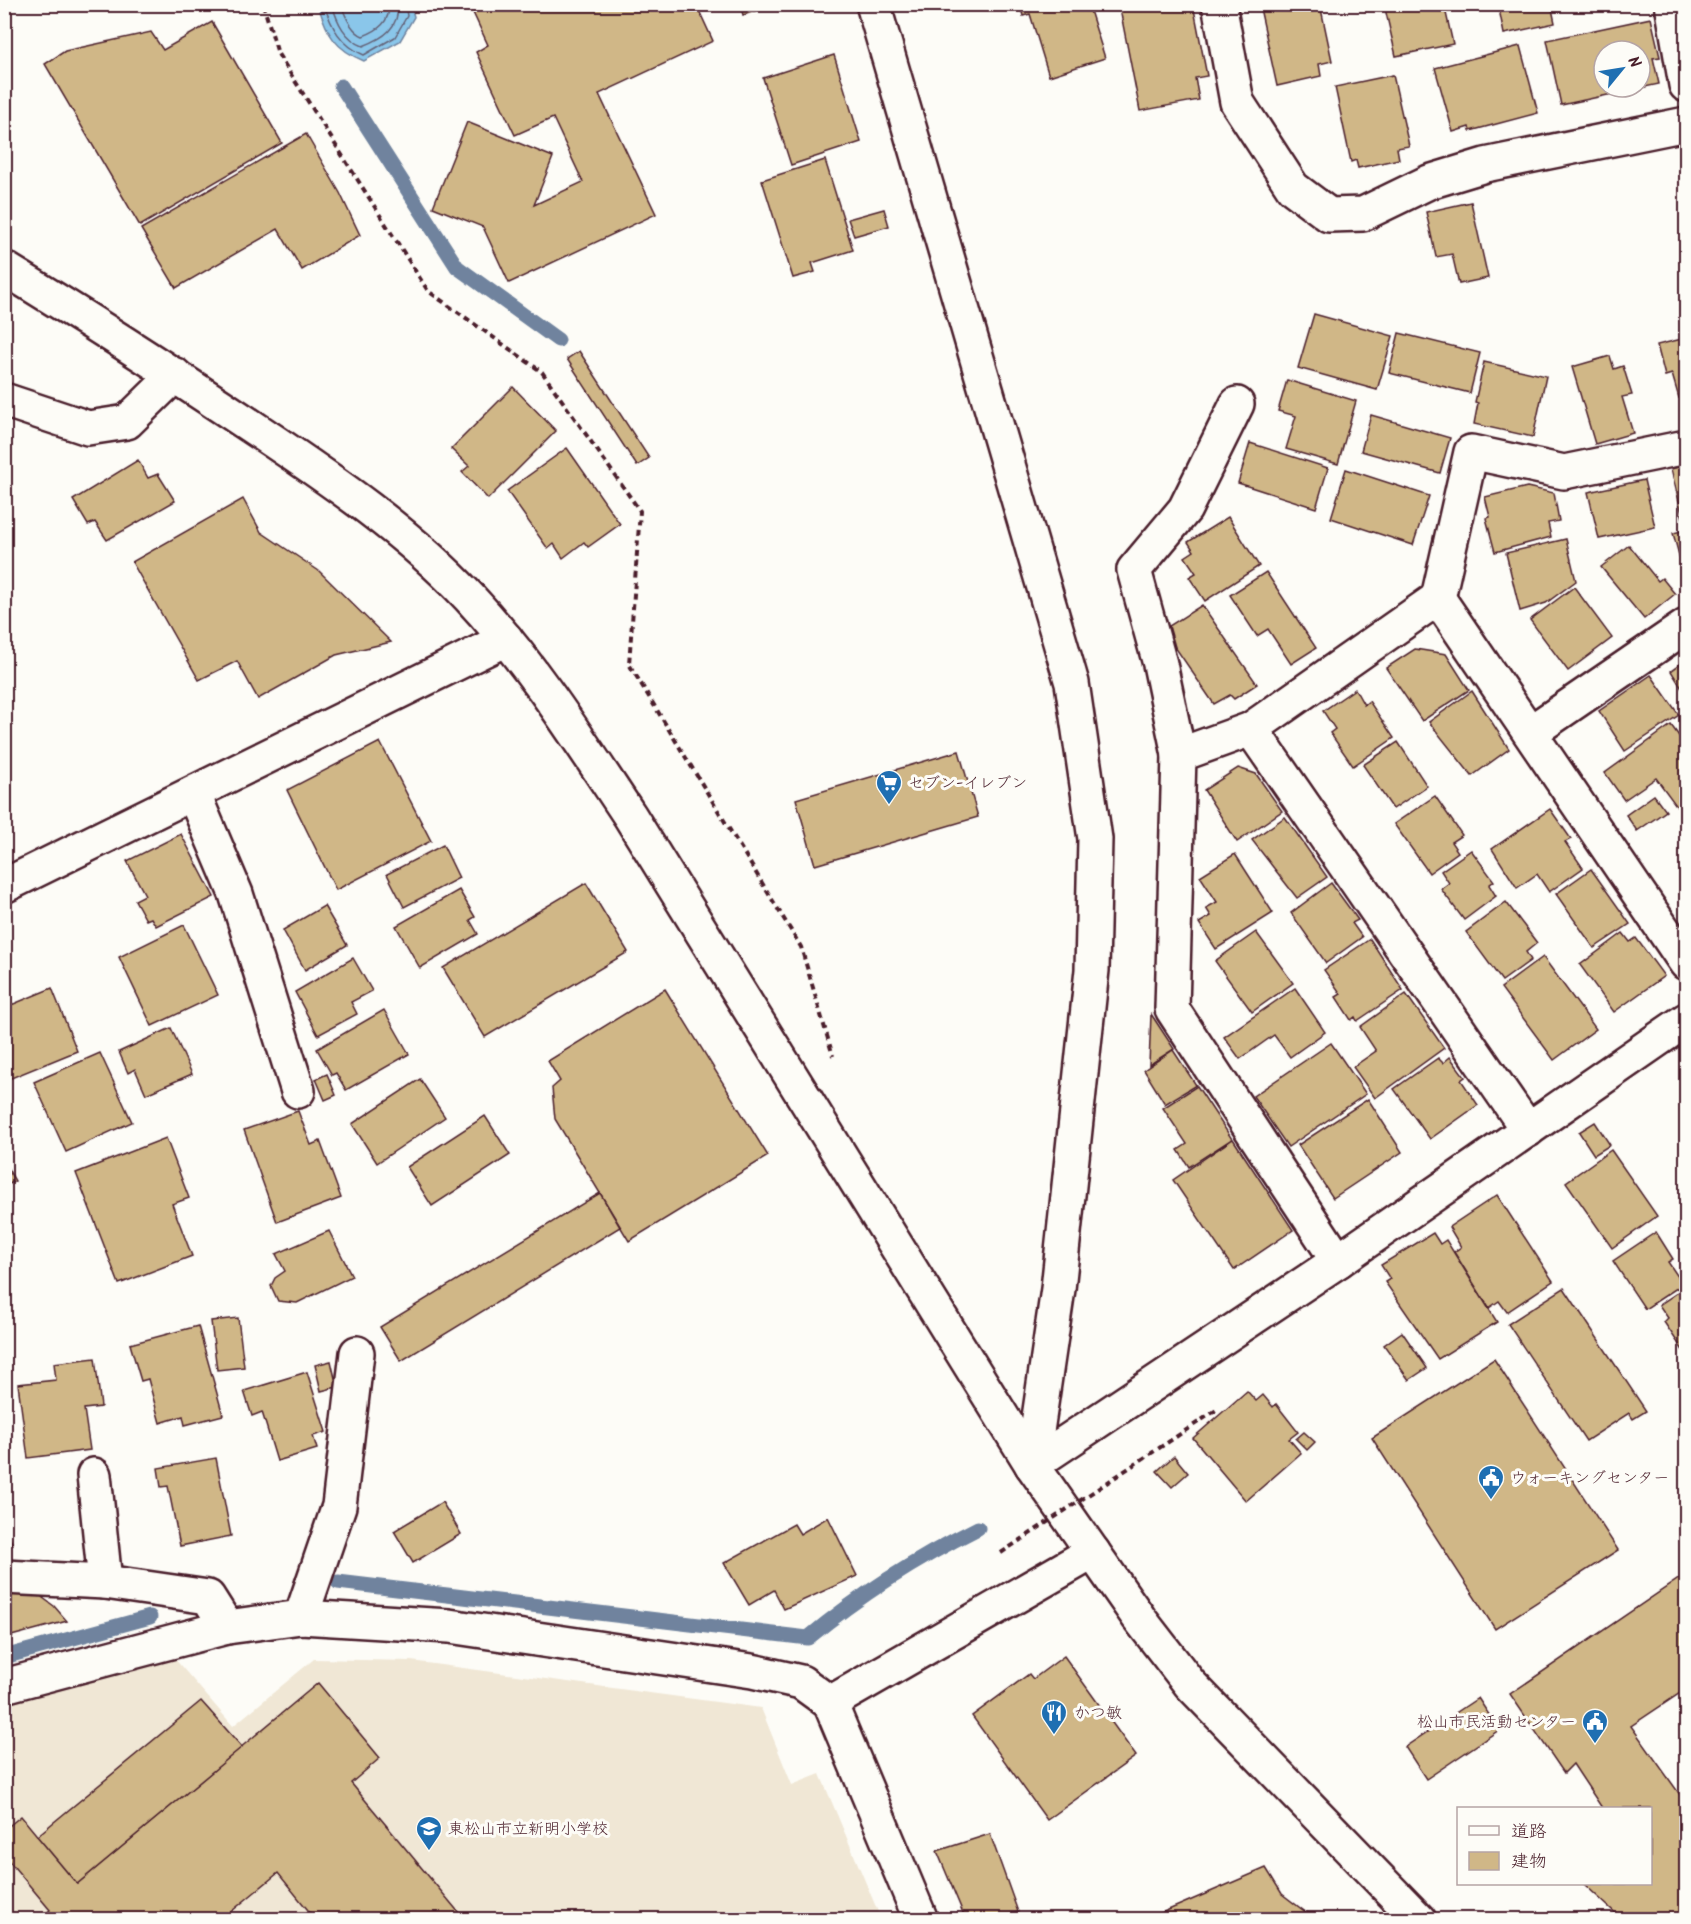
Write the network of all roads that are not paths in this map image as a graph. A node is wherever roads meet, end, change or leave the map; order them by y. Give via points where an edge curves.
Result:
1 (873, 4) edge
2 (1219, 4) edge
3 (1672, 4) edge
4 (1686, 85) edge
5 (1686, 124) edge
6 (4, 268) edge
7 (175, 375) junction
8 (4, 400) edge
9 (1237, 404) dead end
10 (1686, 447) edge
11 (1438, 598) junction
12 (1686, 627) edge
13 (506, 639) junction
14 (1251, 729) junction
15 (1532, 732) junction
16 (1179, 755) junction
17 (194, 795) junction
18 (4, 886) edge
19 (1686, 963) edge
20 (1686, 1020) edge
21 (298, 1091) dead end
22 (1528, 1130) junction
23 (1338, 1261) junction
24 (357, 1353) dead end
25 (1032, 1465) junction
26 (94, 1475) dead end
27 (1093, 1552) junction
28 (4, 1577) edge
29 (105, 1582) junction
30 (301, 1617) junction
31 (227, 1627) junction
32 (4, 1686) edge
33 (830, 1704) junction
34 (921, 1920) edge
35 (1419, 1920) edge

1 - 25 street via 1072,683 1095,838 1092,970 1058,1289
2 - 5 street via 1238,102 1293,188 1329,215 1363,214 1429,182 1485,165
3 - 4 street
6 - 7 street
7 - 8 street via 127,422 88,428
7 - 13 street via 299,458 391,526 468,596
9 - 16 street via 1185,509 1134,570 1160,664
10 - 11 street via 1564,471 1471,452
11 - 14 street
11 - 15 street
12 - 15 street
13 - 17 street
13 - 25 street via 630,816
14 - 16 street
14 - 22 street
15 - 19 street
16 - 23 street via 1172,1009
17 - 18 street
17 - 21 street via 236,894
20 - 22 street
22 - 23 street
23 - 25 street
24 - 30 street via 339,1506
25 - 27 street
26 - 29 street
27 - 33 street
27 - 35 street via 1190,1684
28 - 29 street
29 - 31 street via 208,1597
30 - 31 street
30 - 33 street via 449,1626 752,1671 801,1682
31 - 32 street
33 - 34 street

